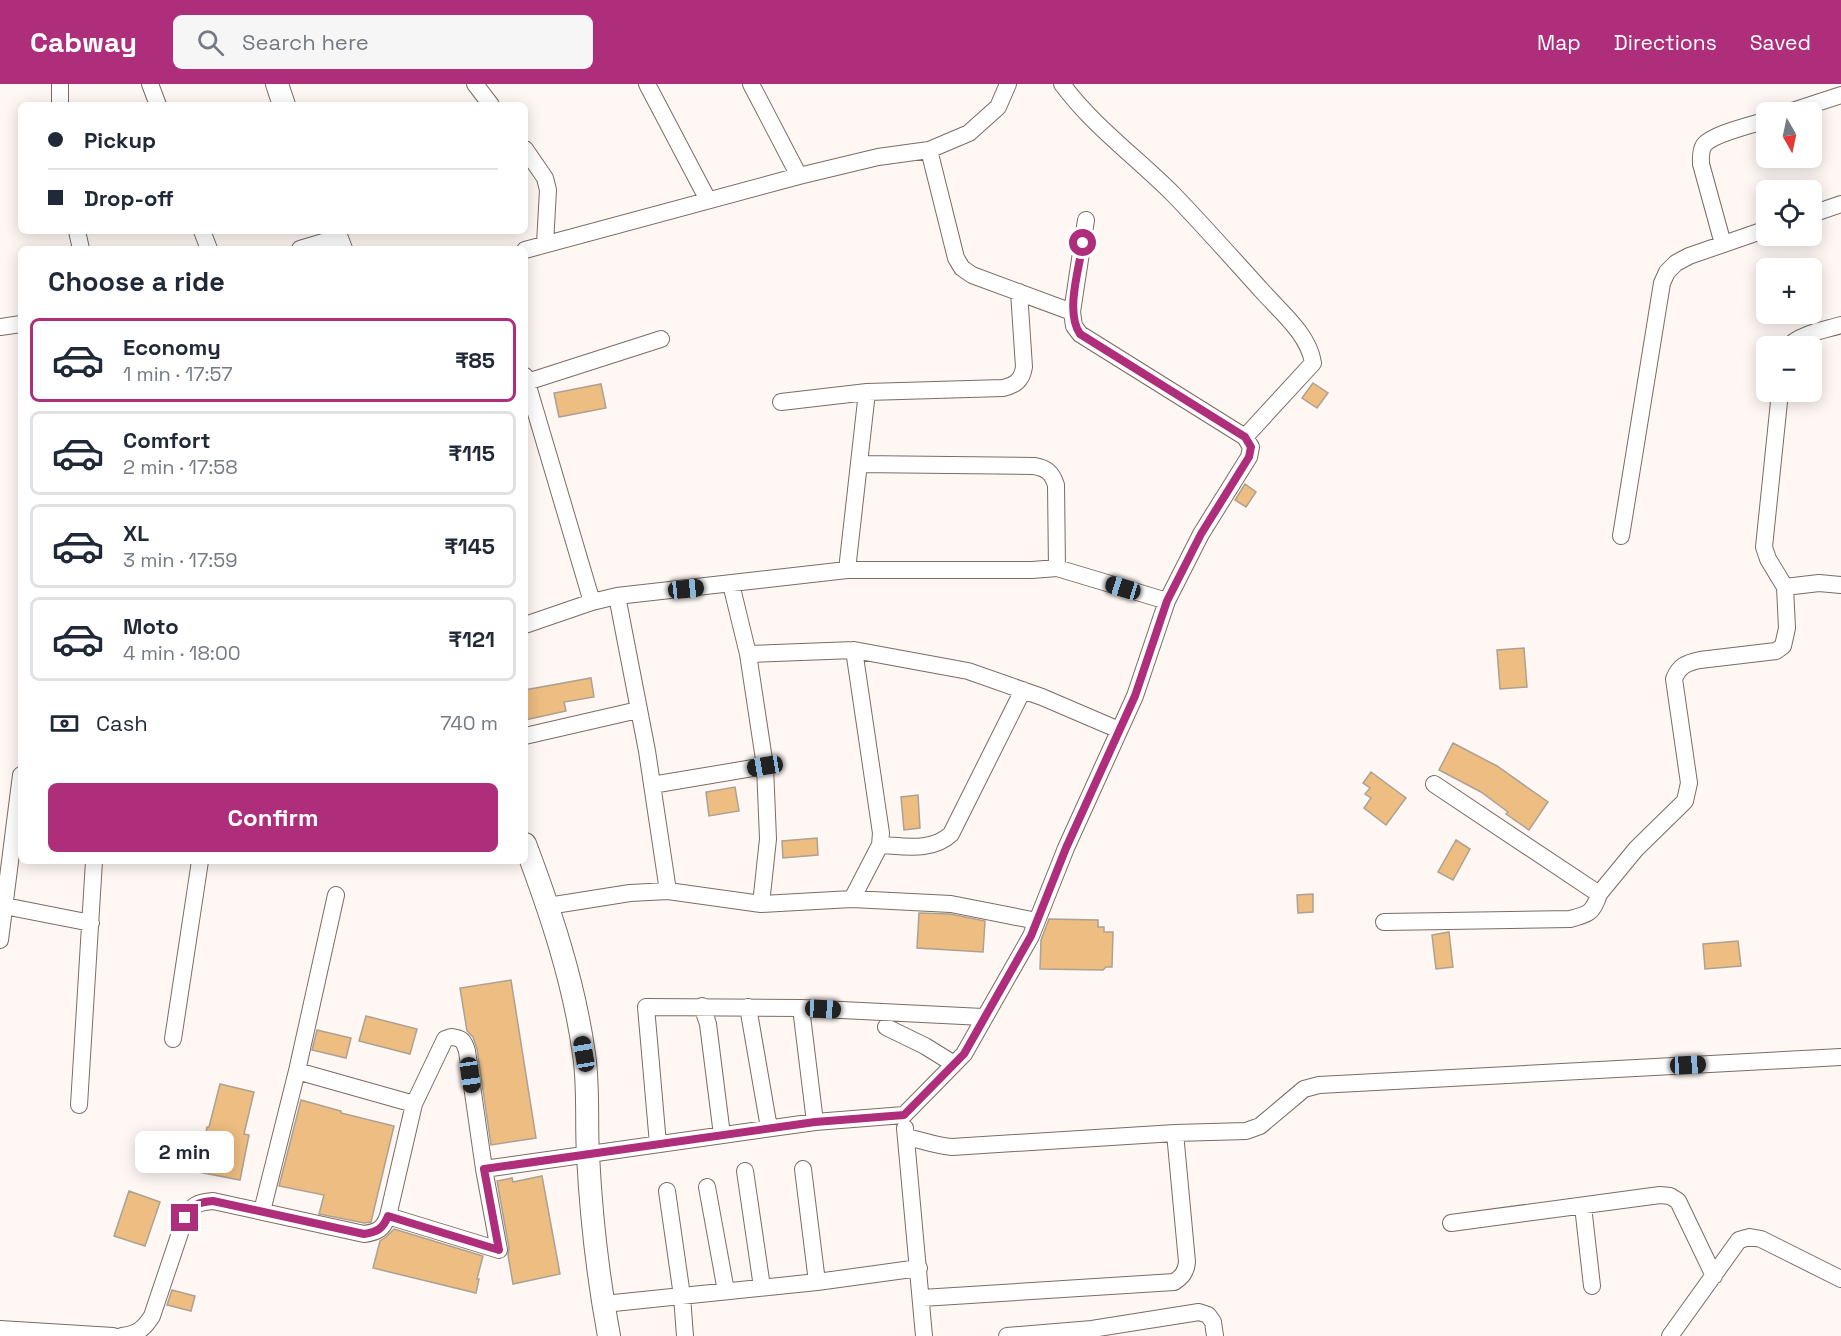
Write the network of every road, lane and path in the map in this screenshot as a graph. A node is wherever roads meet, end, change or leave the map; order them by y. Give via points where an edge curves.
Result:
1 (60, 84) edge
2 (150, 84) edge
3 (277, 84) edge
4 (475, 84) edge
5 (647, 84) edge
6 (751, 84) edge
7 (1008, 84) edge
8 (1062, 84) edge
9 (1841, 94) edge
10 (60, 102) edge
11 (157, 102) edge
12 (283, 102) edge
13 (489, 102) edge
14 (1818, 102) edge
15 (1756, 124) edge
16 (929, 150) junction
17 (528, 153) edge
18 (799, 176) junction
19 (708, 200) junction
20 (1841, 204) edge
21 (1822, 211) edge
22 (1086, 220) dead end
23 (1756, 233) edge
24 (337, 239) edge
25 (545, 244) junction
26 (1723, 244) junction
27 (311, 246) edge
28 (528, 249) edge
29 (1019, 292) junction
30 (1072, 312) junction
31 (18, 324) edge
32 (1841, 325) edge
33 (0, 327) edge
34 (1808, 336) edge
35 (661, 339) dead end
36 (528, 378) edge
37 (528, 386) edge
38 (867, 392) junction
39 (781, 402) dead end
40 (1779, 402) edge
41 (1245, 437) junction
42 (859, 464) junction
43 (1621, 536) dead end
44 (1058, 568) junction
45 (847, 570) junction
46 (731, 584) junction
47 (1841, 585) edge
48 (1785, 588) junction
49 (618, 596) junction
50 (1167, 601) junction
51 (592, 602) junction
52 (528, 624) edge
53 (854, 650) junction
54 (748, 654) junction
55 (1023, 690) junction
56 (638, 710) junction
57 (1119, 730) junction
58 (528, 735) edge
59 (765, 766) junction
60 (1434, 784) dead end
61 (652, 785) junction
62 (18, 796) edge
63 (880, 845) junction
64 (528, 852) edge
65 (94, 864) edge
66 (200, 864) edge
67 (668, 891) junction
68 (1599, 894) junction
69 (336, 895) dead end
70 (852, 899) junction
71 (761, 904) junction
72 (2, 905) edge
73 (548, 906) junction
74 (1037, 921) junction
75 (1384, 922) dead end
76 (90, 923) junction
77 (0, 940) edge
78 (702, 1006) junction
79 (748, 1007) junction
80 (801, 1008) junction
81 (727, 1009) junction
82 (983, 1017) junction
83 (708, 1024) junction
84 (886, 1027) dead end
85 (173, 1039) dead end
86 (1841, 1057) edge
87 (954, 1064) junction
88 (297, 1071) junction
89 (414, 1104) junction
90 (79, 1106) dead end
91 (904, 1115) junction
92 (815, 1122) junction
93 (769, 1128) junction
94 (1175, 1133) junction
95 (722, 1135) junction
96 (906, 1137) junction
97 (658, 1144) junction
98 (588, 1156) junction
99 (484, 1169) junction
100 (802, 1169) dead end
101 (745, 1171) dead end
102 (707, 1187) dead end
103 (667, 1191) dead end
104 (1583, 1206) junction
105 (262, 1211) junction
106 (388, 1216) junction
107 (1451, 1223) dead end
108 (919, 1268) junction
109 (1714, 1276) junction
110 (1841, 1279) edge
111 (817, 1282) junction
112 (1592, 1286) dead end
113 (762, 1287) junction
114 (726, 1291) junction
115 (682, 1296) junction
116 (922, 1298) junction
117 (604, 1304) junction
118 (0, 1329) edge
119 (113, 1336) edge
120 (122, 1336) edge
121 (609, 1336) edge
122 (685, 1336) edge
123 (924, 1336) edge
124 (1007, 1336) edge
125 (1215, 1336) edge
126 (1670, 1336) edge

1 - 10 street
2 - 11 street
3 - 12 street
4 - 13 street
5 - 19 street
6 - 18 street
7 - 16 street via 998,107 969,133
8 - 41 street via 1077,105 1180,202 1286,318 1311,351 1313,363
9 - 14 street
15 - 26 street via 1713,139 1703,146 1700,155
16 - 18 street via 878,157
16 - 29 street via 956,258 962,268
17 - 25 street via 545,178 548,190
18 - 19 street
19 - 25 street
20 - 21 street
22 - 30 street
23 - 26 street
24 - 27 street
25 - 28 street
26 - 43 street via 1676,263 1662,282
29 - 30 street
29 - 38 street via 1024,367 1022,377 1014,385
30 - 41 street via 1080,334
31 - 33 street
32 - 34 street
35 - 36 street
37 - 51 street
38 - 39 street
38 - 42 street
40 - 48 street via 1764,547
41 - 50 street via 1251,447 1249,457 1201,534
42 - 44 street via 1045,468 1056,485
42 - 45 street
44 - 45 street
44 - 50 street
45 - 46 street
46 - 49 street
46 - 54 street
47 - 48 street
48 - 68 street via 1783,646 1776,651 1689,662 1678,668 1674,679 1689,783 1685,801 1636,849
49 - 51 street
49 - 56 street
50 - 57 street via 1135,696
51 - 52 street
53 - 54 street
53 - 55 street via 968,670
53 - 63 street
54 - 59 street
55 - 57 street
55 - 63 street via 951,834 933,846
56 - 58 street
56 - 61 street
57 - 74 street
59 - 61 street
59 - 71 street via 768,839
60 - 68 street
61 - 67 street
62 - 72 street
63 - 70 street
64 - 73 street
65 - 76 street
66 - 85 street
67 - 71 street
67 - 73 street
68 - 75 street via 1595,907 1587,914 1570,919
69 - 88 street
70 - 71 street
70 - 74 street via 951,904
72 - 76 street
72 - 77 street
73 - 98 street via 568,972 584,1054
74 - 82 street
76 - 90 street
78 - 81 street
78 - 83 street
78 - 97 street via 646,1007
79 - 80 street
79 - 81 street
79 - 93 street
80 - 82 street
80 - 92 street
81 - 83 street
82 - 87 street via 964,1054
83 - 95 street
84 - 87 street
86 - 94 street via 1319,1085 1304,1089 1260,1126 1246,1131
87 - 91 street
88 - 89 street
88 - 105 street
89 - 99 street via 445,1039 459,1038 464,1042
89 - 106 street
91 - 92 street
91 - 96 street
92 - 93 street
93 - 95 street
94 - 96 street via 952,1147
94 - 116 street via 1186,1262 1182,1278 1174,1282
95 - 97 street
96 - 108 street
97 - 98 street
98 - 99 street
98 - 117 street
99 - 106 street via 499,1250
100 - 111 street
101 - 113 street
102 - 114 street
103 - 115 street
104 - 107 street
104 - 109 street via 1670,1196 1678,1201
104 - 112 street
105 - 106 street via 364,1234 384,1227
105 - 120 street via 213,1201 191,1207 152,1316 134,1335
108 - 111 street
108 - 116 street
109 - 110 street via 1739,1240 1750,1237
109 - 126 street
111 - 113 street
113 - 114 street
114 - 115 street
115 - 117 street
115 - 122 street
116 - 123 street
117 - 121 street
118 - 119 street
124 - 125 street via 1092,1329 1199,1312 1213,1322

